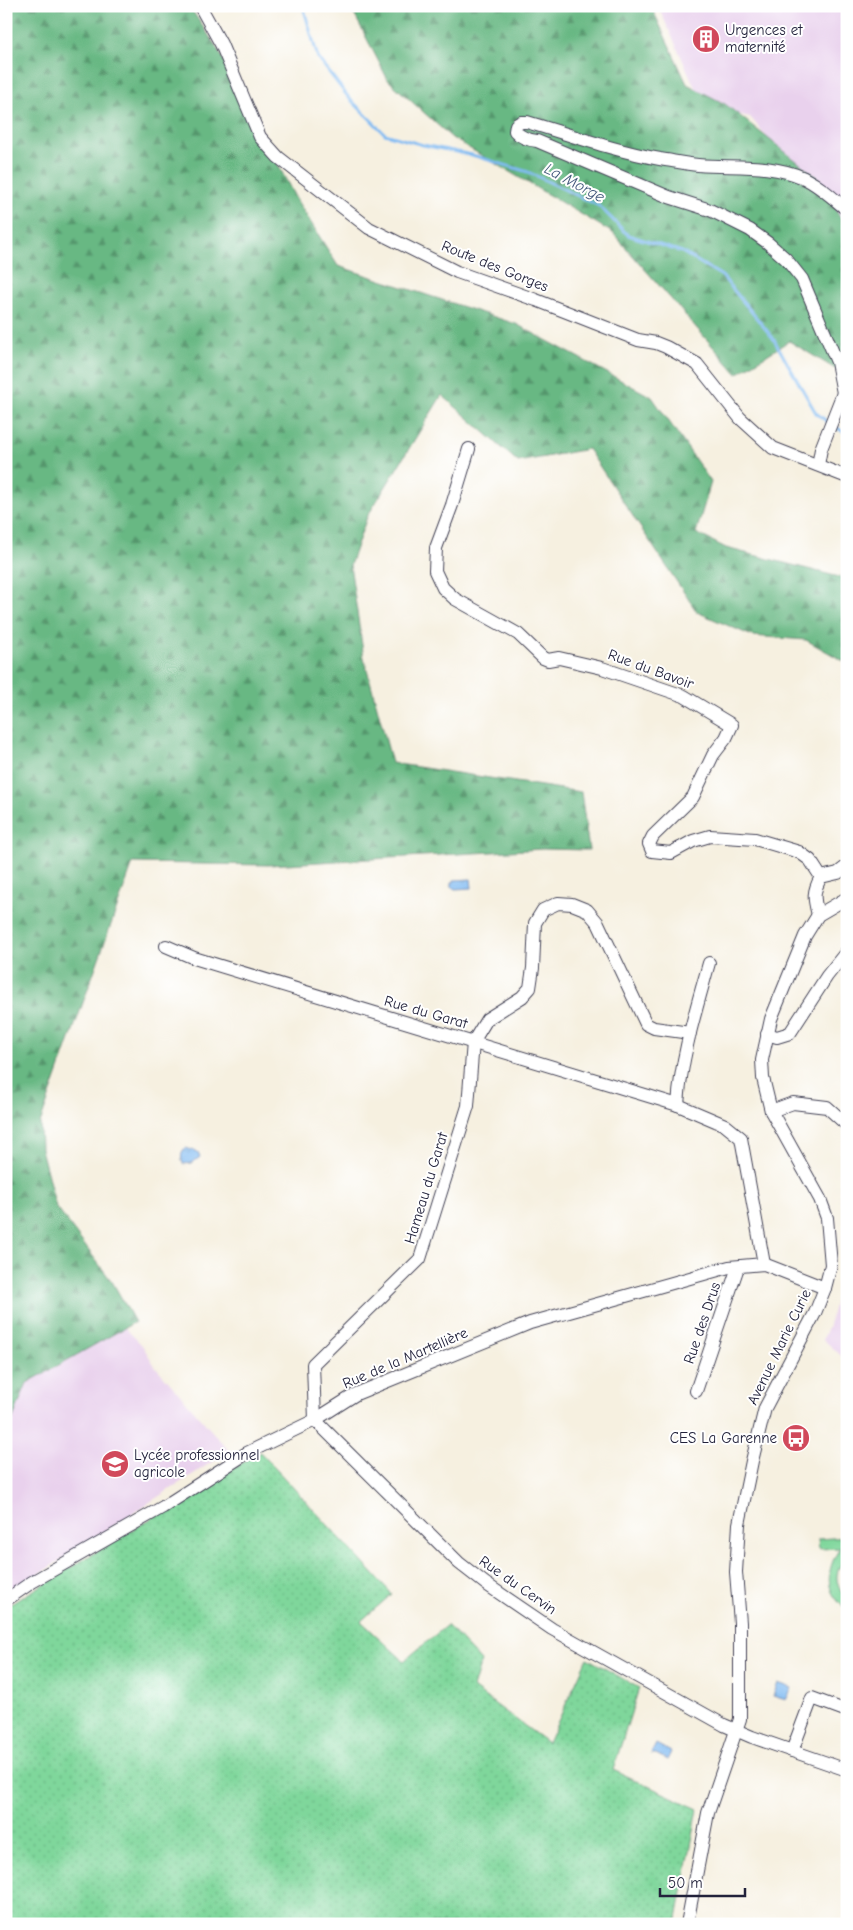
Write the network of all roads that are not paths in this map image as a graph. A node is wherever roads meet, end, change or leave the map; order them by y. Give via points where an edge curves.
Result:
1 (200, 6) edge
2 (847, 210) edge
3 (843, 395) edge
4 (470, 449) dead end
5 (818, 465) junction
6 (847, 477) edge
7 (847, 866) edge
8 (821, 877) junction
9 (847, 898) edge
10 (818, 915) junction
11 (166, 946) dead end
12 (847, 951) edge
13 (708, 963) dead end
14 (690, 1033) junction
15 (767, 1034) junction
16 (473, 1042) junction
17 (678, 1105) junction
18 (771, 1111) junction
19 (847, 1125) edge
20 (764, 1264) junction
21 (738, 1267) junction
22 (825, 1288) junction
23 (696, 1390) dead end
24 (315, 1420) junction
25 (6, 1600) edge
26 (847, 1711) edge
27 (736, 1730) junction
28 (792, 1751) junction
29 (847, 1770) edge
30 (687, 1924) edge

1 - 5 street, Route des Gorges via 221,44 260,137 278,157 369,228 457,272 638,340 666,347 697,364 740,418 773,448
2 - 3 street via 826,191 784,171 697,165 608,146 527,122 516,125 515,131 527,140 537,141 670,197 710,210 768,243 802,278 837,362
3 - 5 street via 821,449
4 - 8 street, Rue du Bavoir via 436,548 435,571 443,588 455,599 518,634 543,658 559,658 602,668 684,696 732,725 713,754 692,797 653,836 649,844 652,851 671,853 710,836 755,839 799,852 810,860
5 - 6 street, Route des Gorges
7 - 8 street via 838,873
8 - 10 street via 815,888 814,902
9 - 10 street
10 - 15 street, Avenue Marie Curie via 806,936
11 - 16 street, Rue du Garat via 194,958
12 - 15 street via 826,976 790,1033 777,1037
13 - 14 street
14 - 16 street via 646,1024 598,923 587,910 558,903 543,910 535,922 530,988 522,997 487,1019
14 - 17 street
15 - 18 street, Avenue Marie Curie via 762,1078
16 - 17 street, Rue du Garat
16 - 24 street, Hameau du Garat via 468,1106 420,1259 313,1364
17 - 20 street, Rue du Garat via 725,1125 741,1138
18 - 19 street via 793,1103 827,1107
18 - 22 street, Avenue Marie Curie via 820,1198 827,1218 831,1265
20 - 21 street, Rue de la Martellière
20 - 22 street, Rue de la Martellière
21 - 23 street, Rue des Drus
21 - 24 street, Rue de la Martellière via 530,1323 356,1394
22 - 27 street, Avenue Marie Curie via 765,1408 738,1524 740,1718
24 - 25 street, Rue de la Martellière via 247,1452 163,1507
24 - 27 street, Rue du Cervin via 459,1563 486,1584 552,1629
26 - 28 street via 812,1698
27 - 28 street, Rue du Cervin
27 - 30 street, Avenue Marie Curie via 708,1813
28 - 29 street, Rue du Cervin

